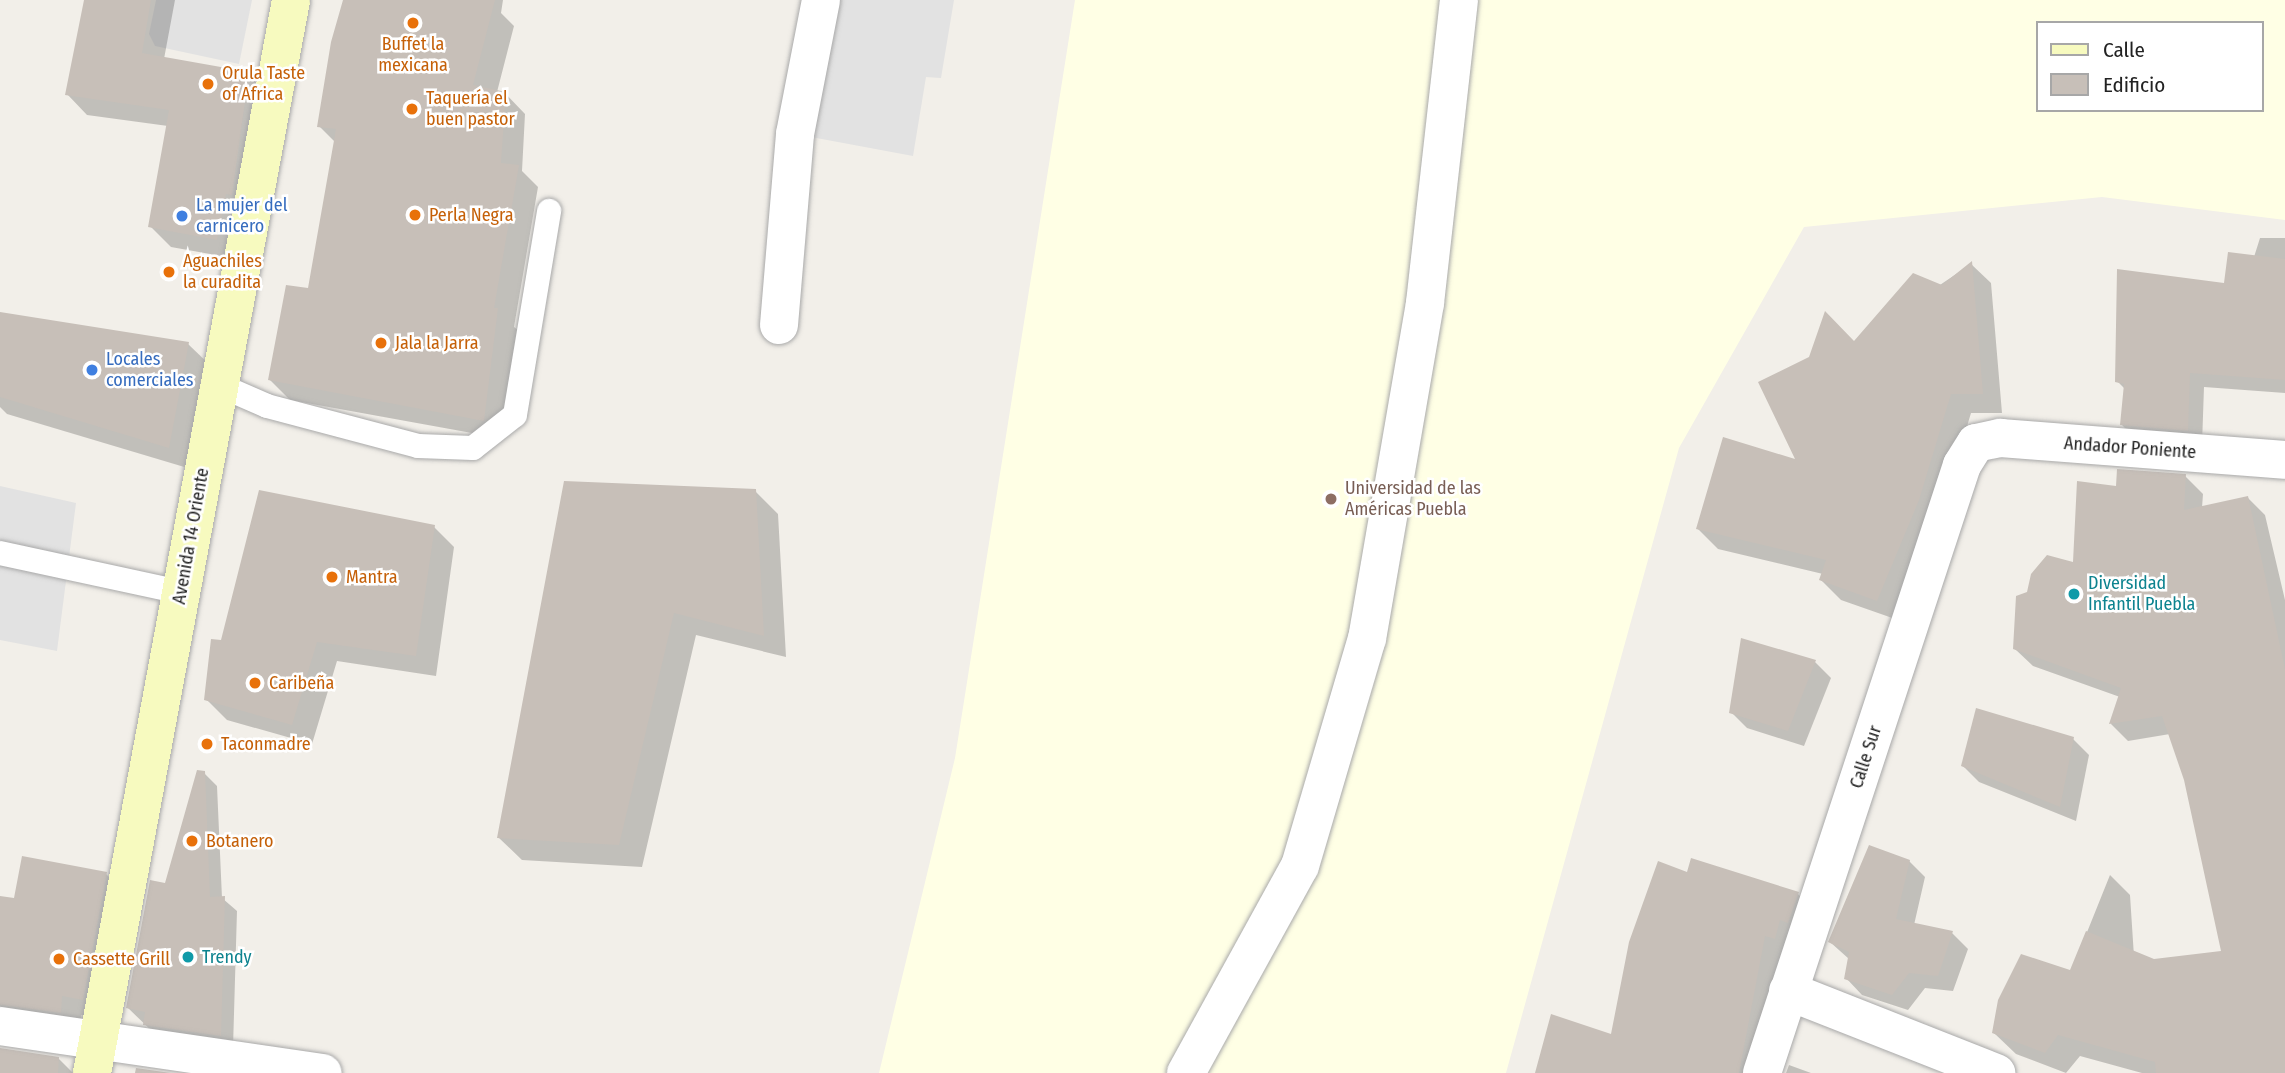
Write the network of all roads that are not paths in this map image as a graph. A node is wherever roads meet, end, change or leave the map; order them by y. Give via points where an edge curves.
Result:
1 (291, 0) edge
2 (821, 0) edge
3 (1459, 0) edge
4 (549, 211) dead end
5 (779, 325) dead end
6 (219, 386) junction
7 (1976, 443) joint
8 (2285, 460) edge
9 (0, 553) edge
10 (181, 592) junction
11 (1788, 991) junction
12 (0, 1026) edge
13 (95, 1058) edge
14 (323, 1073) edge
15 (1186, 1073) edge
16 (1762, 1073) edge
17 (1996, 1073) edge

1 - 6 main road, Avenida 14 Oriente
2 - 5 street via 795,134
3 - 15 street via 1425,303 1367,639 1300,866
4 - 6 lane via 515,415 473,448 418,446 267,406
6 - 10 main road, Avenida 14 Oriente
7 - 8 street, Andador Poniente via 2000,438
7 - 11 street, Calle Sur via 1962,465
9 - 10 lane
10 - 13 main road, Avenida 14 Oriente
11 - 16 street, Calle Sur
11 - 17 street
12 - 13 street
13 - 14 street

